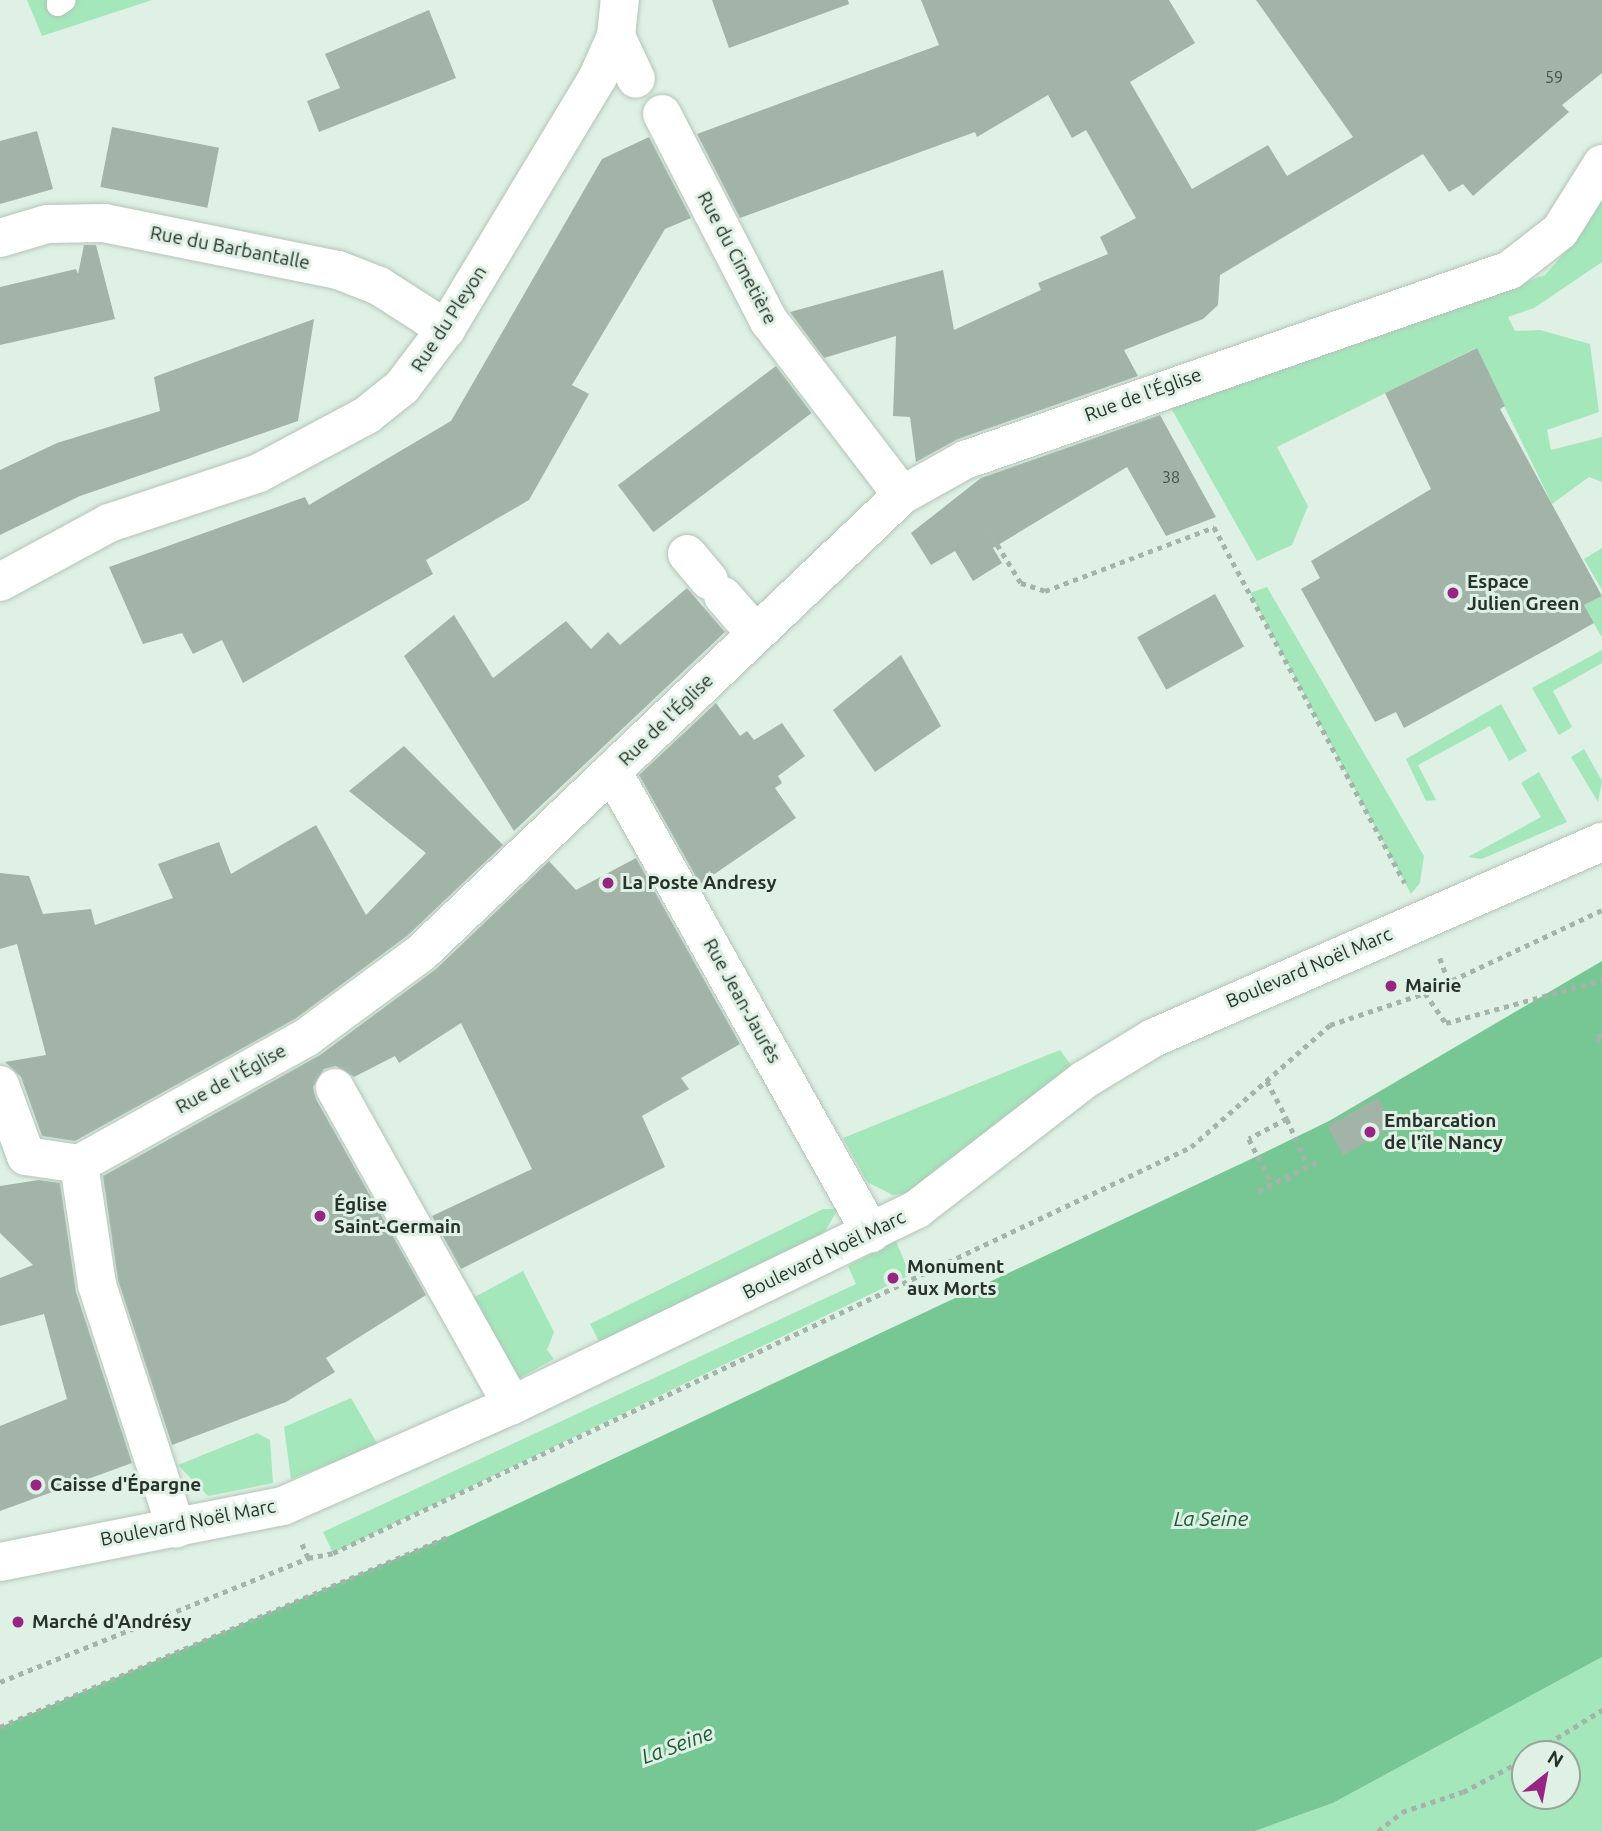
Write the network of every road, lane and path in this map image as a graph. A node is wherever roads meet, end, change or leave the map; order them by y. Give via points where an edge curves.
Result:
1 (57, 0) edge
2 (65, 0) edge
3 (618, 18) edge
4 (636, 79) dead end
5 (662, 114) dead end
6 (1602, 164) edge
7 (0, 238) edge
8 (446, 329) junction
9 (902, 495) junction
10 (968, 497) dead end
11 (707, 577) dead end
12 (0, 582) edge
13 (756, 634) junction
14 (612, 771) junction
15 (1602, 842) edge
16 (1602, 910) edge
17 (1424, 919) junction
18 (1448, 980) junction
19 (1602, 980) edge
20 (1425, 993) junction
21 (1602, 1035) edge
22 (1602, 1044) edge
23 (1267, 1081) junction
24 (0, 1085) edge
25 (335, 1088) dead end
26 (1287, 1119) junction
27 (1318, 1161) dead end
28 (79, 1164) junction
29 (1308, 1167) junction
30 (1288, 1176) junction
31 (1291, 1183) dead end
32 (1272, 1184) junction
33 (1258, 1191) dead end
34 (871, 1233) junction
35 (512, 1405) junction
36 (283, 1506) junction
37 (176, 1528) junction
38 (449, 1536) dead end
39 (308, 1558) junction
40 (0, 1562) edge
41 (0, 1682) edge
42 (1602, 1710) edge
43 (0, 1727) edge
44 (1554, 1740) edge
45 (1511, 1767) edge
46 (1378, 1831) edge

1 - 2 lane via 57,5
3 - 4 street
3 - 8 street, Rue du Pleyon via 598,77
5 - 9 street, Rue du Cimetière via 769,321
6 - 9 street, Rue de l'Église via 1560,231 1510,270 965,460
7 - 8 street, Rue du Barbantalle via 47,224 104,223 338,270 380,286
8 - 12 street, Rue du Pleyon via 402,387 310,448 259,473 109,523
9 - 13 street, Rue de l'Église
10 - 17 path via 1021,583 1045,591 1214,527
11 - 13 street
13 - 14 street, Rue de l'Église
14 - 28 street, Rue de l'Église via 400,969 307,1037
14 - 34 street, Rue Jean-Jaurès
15 - 17 street, Boulevard Noël Marc
16 - 18 path
17 - 18 path
17 - 34 street, Boulevard Noël Marc via 1153,1038 1084,1080 917,1209
18 - 20 path
19 - 20 path via 1446,1023
20 - 23 path via 1308,1038
21 - 22 path via 1597,1038
23 - 26 path
23 - 39 path via 1191,1147 333,1553
24 - 28 street via 26,1156
25 - 35 street
26 - 29 path
26 - 32 path via 1249,1139
27 - 29 path
28 - 37 street via 97,1285
29 - 30 path
30 - 31 path
30 - 32 path
32 - 33 path
34 - 35 street, Boulevard Noël Marc
35 - 36 street, Boulevard Noël Marc
36 - 37 street, Boulevard Noël Marc
36 - 39 path
37 - 40 street, Boulevard Noël Marc
38 - 43 path
39 - 41 path
42 - 44 path
45 - 46 path via 1463,1793 1402,1812

